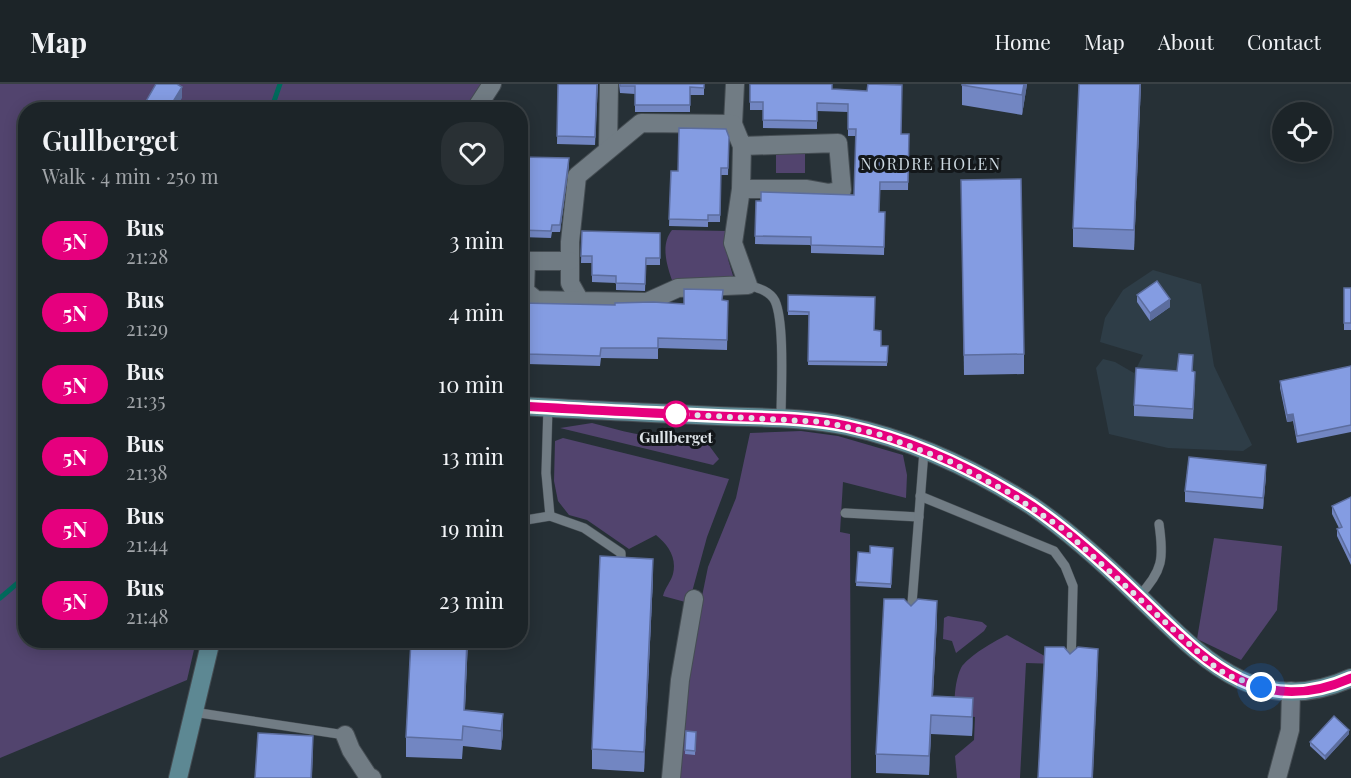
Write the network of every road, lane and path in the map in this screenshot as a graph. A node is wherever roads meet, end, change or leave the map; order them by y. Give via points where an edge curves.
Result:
1 (492, 84) edge
2 (609, 84) edge
3 (735, 84) edge
4 (480, 102) edge
5 (733, 124) junction
6 (742, 146) junction
7 (608, 148) junction
8 (741, 189) junction
9 (528, 261) edge
10 (570, 261) junction
11 (748, 285) junction
12 (528, 293) edge
13 (580, 301) junction
14 (528, 406) edge
15 (548, 407) junction
16 (781, 418) junction
17 (924, 451) junction
18 (920, 496) junction
19 (845, 513) dead end
20 (550, 516) junction
21 (919, 517) junction
22 (528, 520) edge
23 (1160, 524) dead end
24 (621, 565) edge
25 (1139, 596) junction
26 (694, 599) dead end
27 (911, 618) edge
28 (209, 648) edge
29 (1071, 666) edge
30 (1351, 678) edge
31 (1292, 691) junction
32 (194, 712) junction
33 (345, 735) joint
34 (368, 777) edge
35 (178, 778) edge
36 (671, 778) edge
37 (1277, 778) edge

1 - 4 street
2 - 7 street
3 - 5 street
5 - 6 street
5 - 7 street via 641,123
6 - 8 street
6 - 8 street via 838,143 842,190 829,194 807,189
7 - 10 street via 577,176
8 - 11 street via 733,243
9 - 10 street
10 - 13 street via 570,283
11 - 13 street via 678,288 647,302
11 - 16 lane via 764,290 775,301
12 - 13 street via 536,300
14 - 15 street
15 - 16 street
15 - 20 lane via 546,473
16 - 17 street via 847,426
17 - 18 lane
17 - 25 street via 978,475 1032,507 1079,542
18 - 21 lane
18 - 29 lane via 1054,552 1073,585
19 - 21 lane
20 - 22 lane
20 - 24 lane via 599,537 621,553
21 - 27 lane
23 - 25 lane via 1160,568
25 - 31 street via 1227,675 1244,683
26 - 36 street via 680,680
28 - 32 street
30 - 31 street
31 - 37 street via 1290,730
32 - 33 lane
32 - 35 street
33 - 34 street

